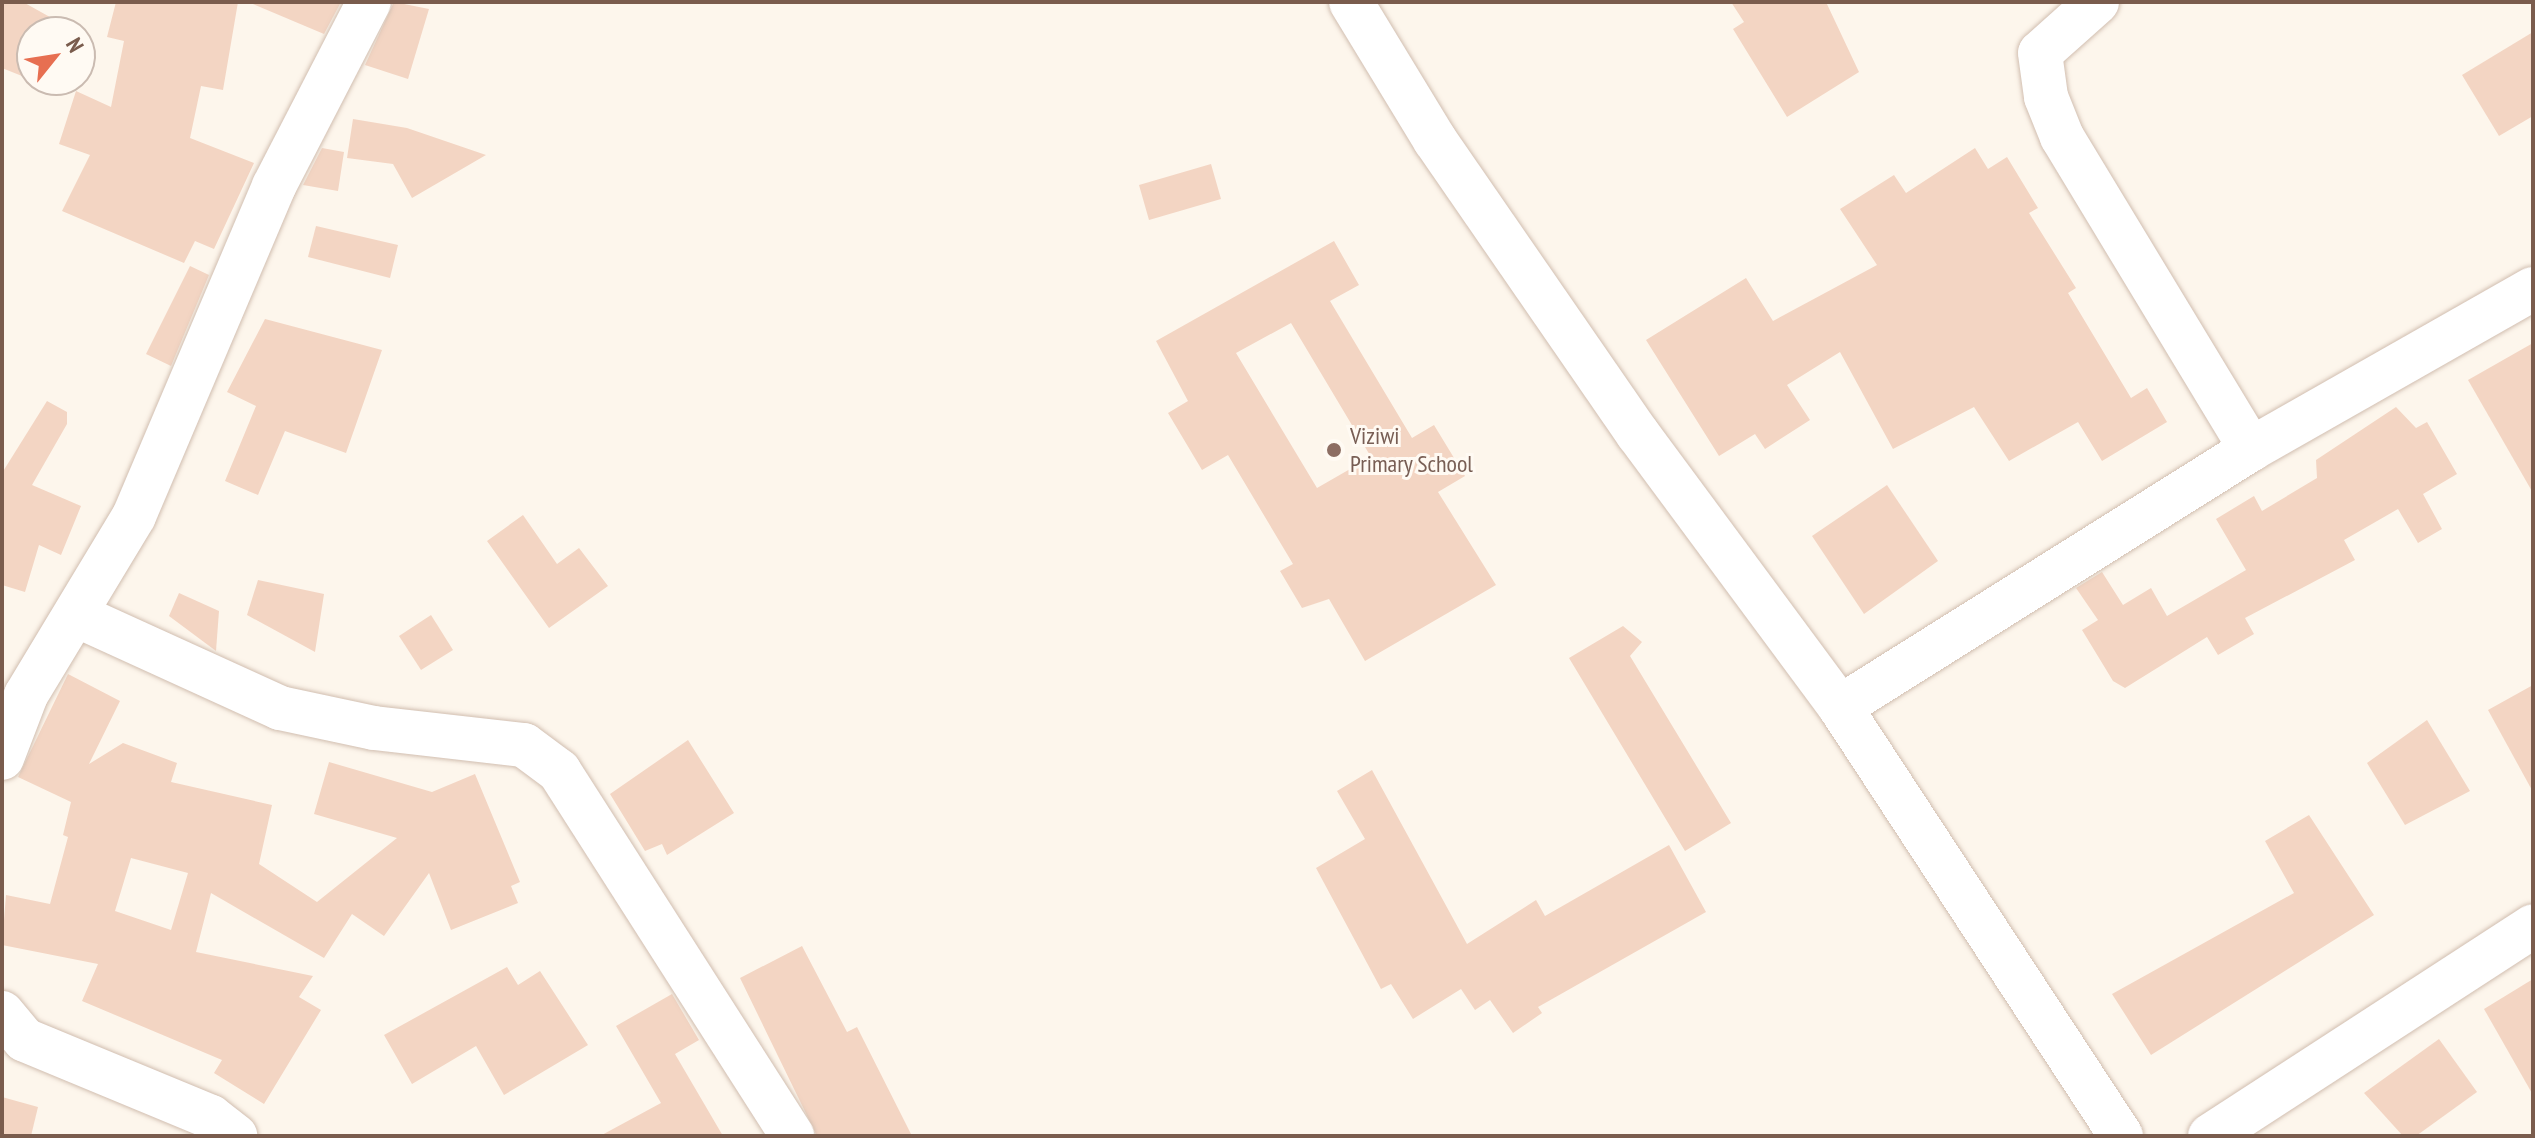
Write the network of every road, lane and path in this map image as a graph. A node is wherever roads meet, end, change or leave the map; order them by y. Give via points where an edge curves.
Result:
1 (369, 2) edge
2 (1351, 2) edge
3 (2097, 2) edge
4 (2533, 289) edge
5 (2251, 449) junction
6 (76, 615) junction
7 (16, 682) edge
8 (1840, 707) junction
9 (2, 758) edge
10 (2533, 926) edge
11 (6, 1026) edge
12 (235, 1136) edge
13 (792, 1136) edge
14 (2121, 1136) edge
15 (2210, 1136) edge

1 - 6 street via 274,186 134,516
2 - 8 street via 1435,140 1630,422
3 - 5 street via 2040,53 2046,97 2062,137
4 - 5 street
5 - 8 street
6 - 7 street
6 - 13 street via 280,708 374,728 524,745 559,771
7 - 9 street
8 - 14 street
10 - 15 street
11 - 12 street via 211,1117

